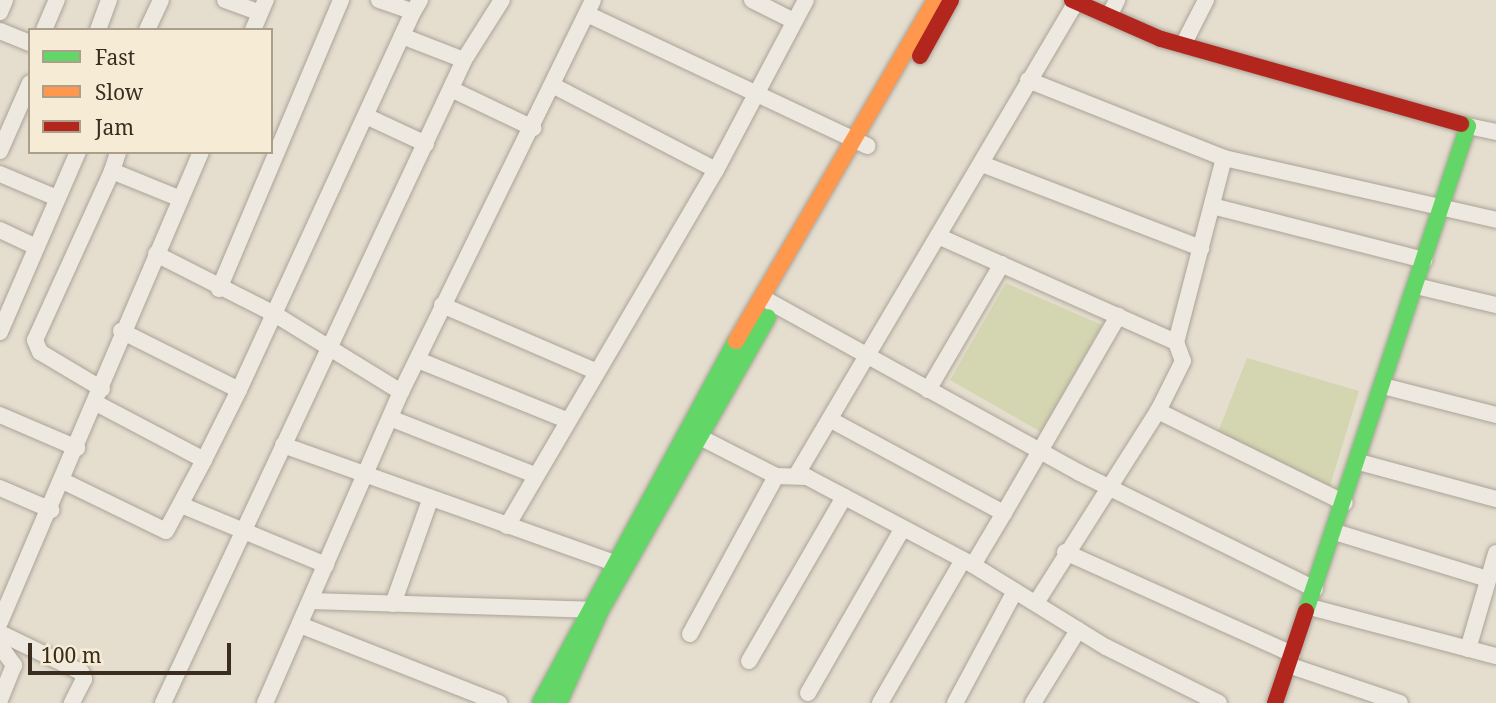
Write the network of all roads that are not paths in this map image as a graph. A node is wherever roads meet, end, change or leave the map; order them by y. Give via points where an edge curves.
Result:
1 (5, 0) edge
2 (57, 0) edge
3 (109, 0) edge
4 (162, 0) edge
5 (225, 0) edge
6 (341, 0) edge
7 (379, 0) edge
8 (502, 0) edge
9 (752, 0) edge
10 (806, 0) edge
11 (935, 0) edge
12 (951, 0) edge
13 (1117, 0) edge
14 (1206, 0) edge
15 (1074, 1) edge
16 (263, 6) edge
17 (416, 6) edge
18 (590, 7) edge
19 (0, 12) edge
20 (1109, 16) junction
21 (794, 21) junction
22 (45, 28) edge
23 (98, 28) edge
24 (149, 28) edge
25 (254, 28) edge
26 (0, 31) edge
27 (402, 36) junction
28 (28, 42) edge
29 (1183, 45) junction
30 (464, 60) junction
31 (1028, 80) junction
32 (554, 86) junction
33 (28, 87) edge
34 (453, 90) junction
35 (759, 91) junction
36 (15, 114) edge
37 (368, 117) junction
38 (1468, 125) junction
39 (533, 128) junction
40 (1496, 132) edge
41 (861, 143) junction
42 (426, 144) junction
43 (0, 151) edge
44 (77, 154) edge
45 (117, 154) edge
46 (200, 154) edge
47 (1224, 158) junction
48 (982, 164) junction
49 (716, 170) junction
50 (112, 171) junction
51 (0, 174) edge
52 (57, 198) junction
53 (181, 199) junction
54 (1212, 206) junction
55 (1441, 208) junction
56 (1496, 220) edge
57 (0, 230) edge
58 (940, 237) junction
59 (36, 247) junction
60 (1200, 248) junction
61 (156, 254) junction
62 (1424, 260) junction
63 (1002, 264) junction
64 (1416, 286) junction
65 (0, 288) edge
66 (219, 289) junction
67 (16, 295) junction
68 (769, 301) junction
69 (1496, 305) edge
70 (442, 306) junction
71 (276, 315) junction
72 (1118, 316) junction
73 (121, 331) junction
74 (0, 332) edge
75 (1176, 342) junction
76 (327, 348) junction
77 (871, 358) junction
78 (418, 360) junction
79 (595, 371) junction
80 (1383, 386) junction
81 (239, 390) junction
82 (928, 390) junction
83 (401, 392) junction
84 (99, 396) junction
85 (1158, 411) junction
86 (0, 415) edge
87 (1496, 415) edge
88 (390, 418) junction
89 (564, 419) junction
90 (831, 420) junction
91 (684, 430) junction
92 (701, 436) junction
93 (283, 445) junction
94 (77, 448) junction
95 (1041, 452) junction
96 (204, 460) junction
97 (1359, 462) junction
98 (797, 474) junction
99 (535, 475) junction
100 (363, 477) junction
101 (776, 477) junction
102 (63, 481) junction
103 (1107, 486) junction
104 (0, 488) edge
105 (844, 497) junction
106 (1496, 499) edge
107 (430, 500) junction
108 (1345, 503) junction
109 (181, 505) junction
110 (51, 510) junction
111 (1004, 513) junction
112 (507, 526) junction
113 (904, 528) junction
114 (1335, 532) junction
115 (245, 533) junction
116 (1065, 552) junction
117 (1496, 553) edge
118 (968, 562) junction
119 (619, 564) junction
120 (326, 565) junction
121 (1488, 579) junction
122 (1315, 589) junction
123 (1015, 591) junction
124 (311, 601) junction
125 (1036, 603) junction
126 (393, 604) junction
127 (1310, 607) junction
128 (593, 610) junction
129 (0, 622) edge
130 (300, 625) junction
131 (1078, 630) junction
132 (0, 634) edge
133 (690, 634) dead end
134 (0, 646) edge
135 (1468, 649) junction
136 (1496, 656) edge
137 (1290, 660) junction
138 (749, 661) dead end
139 (808, 693) dead end
140 (452, 696) edge
141 (0, 700) edge
142 (269, 702) edge
143 (72, 703) edge
144 (163, 703) edge
145 (499, 703) edge
146 (540, 703) edge
147 (559, 703) edge
148 (880, 703) edge
149 (955, 703) edge
150 (1034, 703) edge
151 (1219, 703) edge
152 (1275, 703) edge
153 (1400, 703) edge

1 - 19 street
2 - 22 street
3 - 23 street
4 - 24 street
5 - 16 street
6 - 66 street
7 - 17 street
8 - 30 street
9 - 21 street
10 - 21 street
11 - 41 street
12 - 41 street
13 - 20 street
14 - 29 street
15 - 20 street
15 - 31 street
16 - 25 street
17 - 27 street
18 - 32 street
18 - 35 street
20 - 29 street
21 - 35 street
26 - 28 street
27 - 30 street
27 - 37 street
29 - 38 street
30 - 34 street
31 - 47 street
31 - 48 street
32 - 39 street
32 - 49 street
33 - 36 street
34 - 39 street
34 - 42 street
35 - 41 street
35 - 49 street
36 - 43 street
37 - 42 street
37 - 71 street
38 - 40 street
38 - 55 street
39 - 70 street
41 - 68 street
42 - 76 street
44 - 52 street
45 - 50 street
46 - 53 street
47 - 54 street
47 - 55 street
48 - 58 street
48 - 60 street
49 - 79 street
50 - 53 street
50 - 84 street via 35,340 40,352
51 - 52 street
52 - 59 street
53 - 61 street
54 - 60 street
54 - 62 street
55 - 56 street
55 - 62 street
57 - 59 street
58 - 63 street
58 - 77 street
59 - 67 street
60 - 75 street
61 - 66 street
61 - 73 street
62 - 64 street
63 - 72 street
63 - 82 street
64 - 69 street
64 - 80 street
65 - 67 street
66 - 71 street
67 - 74 street
68 - 77 street
68 - 91 street
68 - 92 street
70 - 78 street
70 - 79 street
71 - 76 street
71 - 81 street
72 - 75 street
72 - 95 street
73 - 81 street
73 - 84 street
75 - 85 street via 1184,361
76 - 83 street
76 - 93 street
77 - 82 street
77 - 90 street
78 - 83 street
78 - 89 street
79 - 89 street
80 - 87 street
80 - 97 street
81 - 96 street
82 - 95 street
83 - 88 street
84 - 94 street
84 - 96 street
85 - 103 street
85 - 108 street
86 - 94 street
88 - 99 street
88 - 100 street
89 - 99 street
90 - 98 street
90 - 111 street
91 - 92 street
91 - 119 street
92 - 101 street
92 - 119 street
93 - 100 street
93 - 115 street
94 - 102 street
95 - 103 street
95 - 111 street
96 - 109 street
97 - 106 street
97 - 108 street
98 - 101 street
98 - 105 street
99 - 112 street
100 - 107 street
100 - 120 street
101 - 133 street
102 - 109 street via 166,531
102 - 110 street
103 - 116 street
103 - 122 street
104 - 110 street
105 - 113 street
105 - 138 street
107 - 112 street
107 - 126 street
108 - 114 street
109 - 115 street
110 - 129 street
111 - 118 street
112 - 119 street
113 - 118 street
113 - 139 street
114 - 121 street
114 - 122 street
115 - 120 street
115 - 144 street
116 - 125 street
116 - 137 street
117 - 121 street
118 - 123 street
118 - 148 street
119 - 128 street
120 - 124 street
121 - 135 street
122 - 127 street
123 - 125 street
123 - 149 street
124 - 126 street
124 - 130 street
125 - 131 street
126 - 128 street
127 - 135 street
127 - 137 street
128 - 146 street
128 - 147 street
130 - 140 street
130 - 142 street
131 - 150 street
131 - 151 street
132 - 143 street via 81,672 84,679
134 - 141 street via 14,665
135 - 136 street
137 - 152 street
137 - 153 street
140 - 145 street

